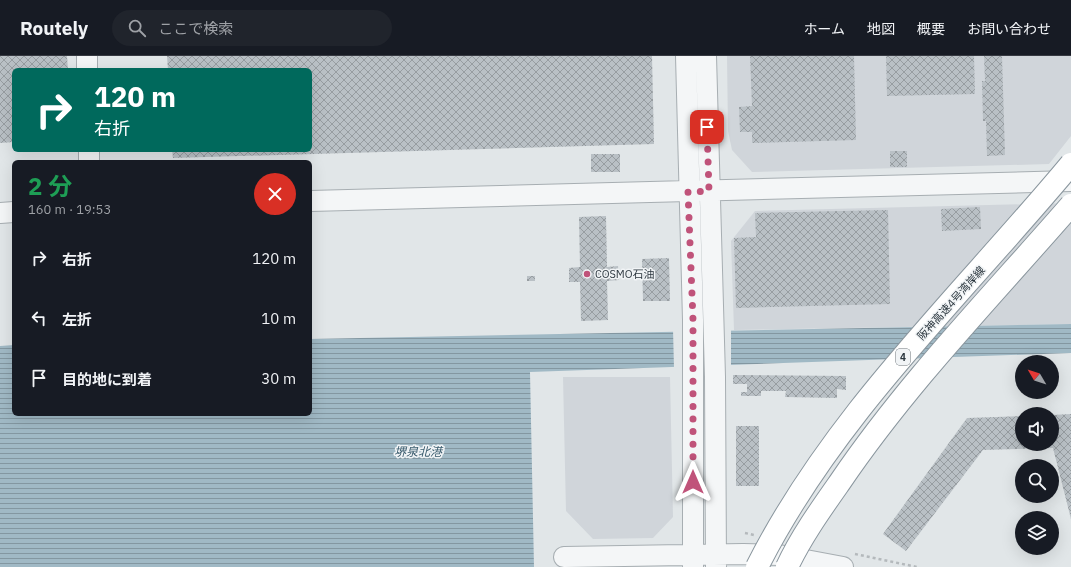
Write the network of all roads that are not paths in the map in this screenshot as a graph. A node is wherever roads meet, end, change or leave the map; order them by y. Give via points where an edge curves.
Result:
1 (87, 56) edge
2 (686, 56) edge
3 (706, 56) edge
4 (88, 68) edge
5 (1071, 164) edge
6 (1071, 182) edge
7 (709, 191) junction
8 (688, 192) junction
9 (312, 201) edge
10 (1071, 205) edge
11 (12, 212) edge
12 (0, 213) edge
13 (564, 557) dead end
14 (693, 561) edge
15 (716, 561) edge
16 (757, 567) edge
17 (787, 567) edge
18 (843, 567) edge

1 - 4 street
2 - 8 street
3 - 7 street
5 - 16 highway, 阪神高速4号湾岸線 / 4, bridge via 880,384 797,498
6 - 7 street
7 - 8 street
7 - 15 street via 715,377
8 - 9 street
8 - 14 street via 693,320
10 - 17 highway, 4, bridge via 901,399 859,453 820,511
11 - 12 street
13 - 14 street
14 - 15 street
15 - 18 street via 779,555

